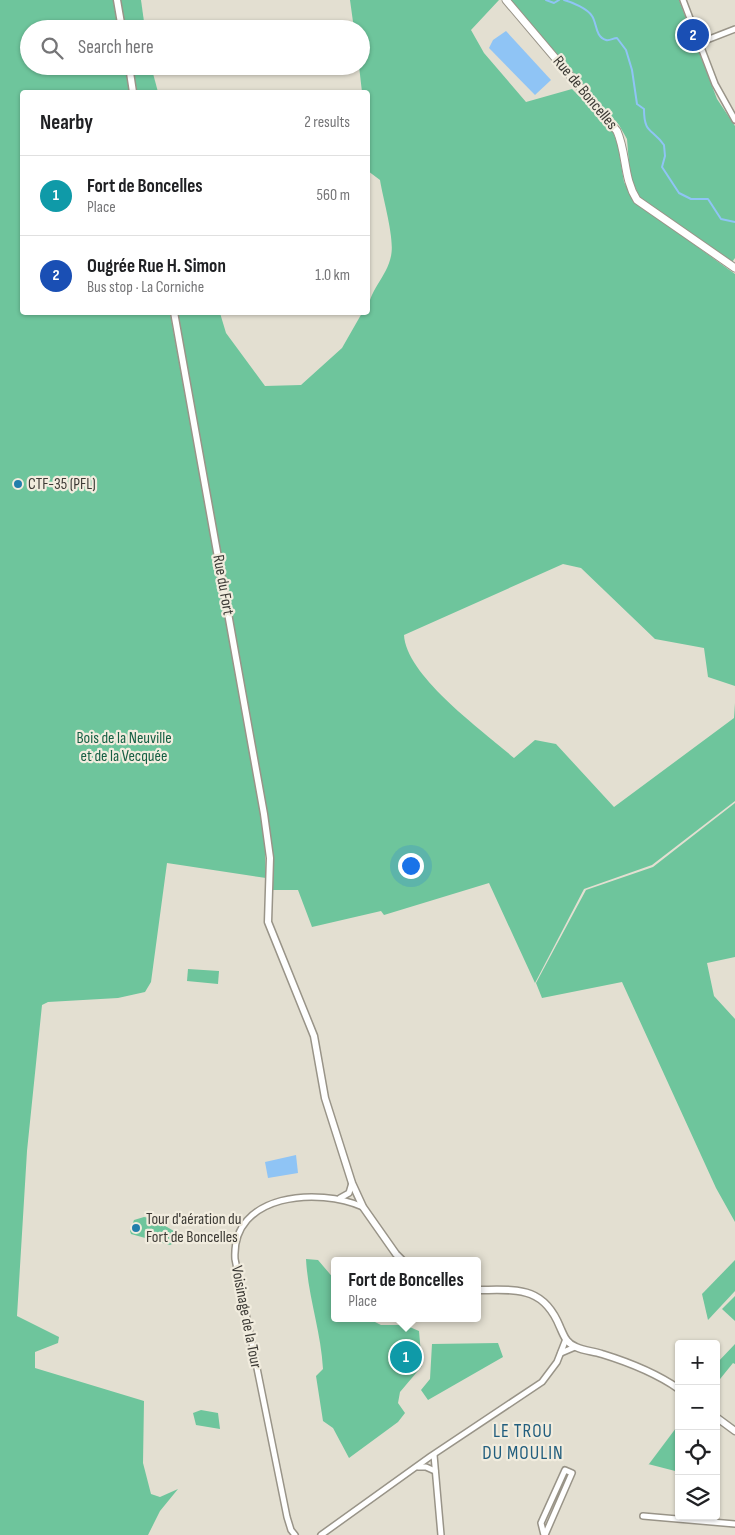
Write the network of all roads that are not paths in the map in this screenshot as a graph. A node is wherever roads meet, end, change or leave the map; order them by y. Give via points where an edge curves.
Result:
1 (117, 0) edge
2 (506, 0) edge
3 (683, 0) edge
4 (120, 20) edge
5 (735, 29) edge
6 (699, 43) junction
7 (130, 75) edge
8 (133, 90) edge
9 (735, 120) edge
10 (735, 268) edge
11 (175, 315) edge
12 (352, 1183) junction
13 (339, 1198) junction
14 (363, 1207) junction
15 (399, 1257) edge
16 (481, 1290) edge
17 (566, 1339) junction
18 (575, 1347) junction
19 (561, 1354) junction
20 (675, 1387) edge
21 (720, 1420) edge
22 (735, 1431) edge
23 (434, 1454) junction
24 (418, 1467) junction
25 (435, 1471) junction
26 (643, 1516) dead end
27 (735, 1524) edge
28 (296, 1535) edge
29 (321, 1535) edge
30 (441, 1535) edge
31 (544, 1535) edge

1 - 4 street
2 - 10 main road, Rue de Boncelles via 614,126 621,139 628,183 637,200
3 - 6 street
5 - 6 street
6 - 9 street via 719,92
7 - 8 street
11 - 12 street, Rue du Fort via 264,814 270,858 268,922 314,1036 324,1098
12 - 13 street via 348,1194
12 - 14 street, Rue du Fort
13 - 14 street, Voisinage de la Tour
13 - 28 street, Voisinage de la Tour via 311,1197 267,1206 244,1224 235,1248 287,1517
14 - 15 street, Rue du Fort
16 - 17 street via 521,1290 534,1294 552,1311
17 - 18 street
17 - 19 street
18 - 19 street
18 - 20 street via 614,1359
19 - 23 street via 542,1382
21 - 22 street
23 - 24 street
23 - 25 street
24 - 25 street
24 - 29 street
25 - 30 street
26 - 27 street
31 - 31 street via 572,1473 565,1470 541,1523

